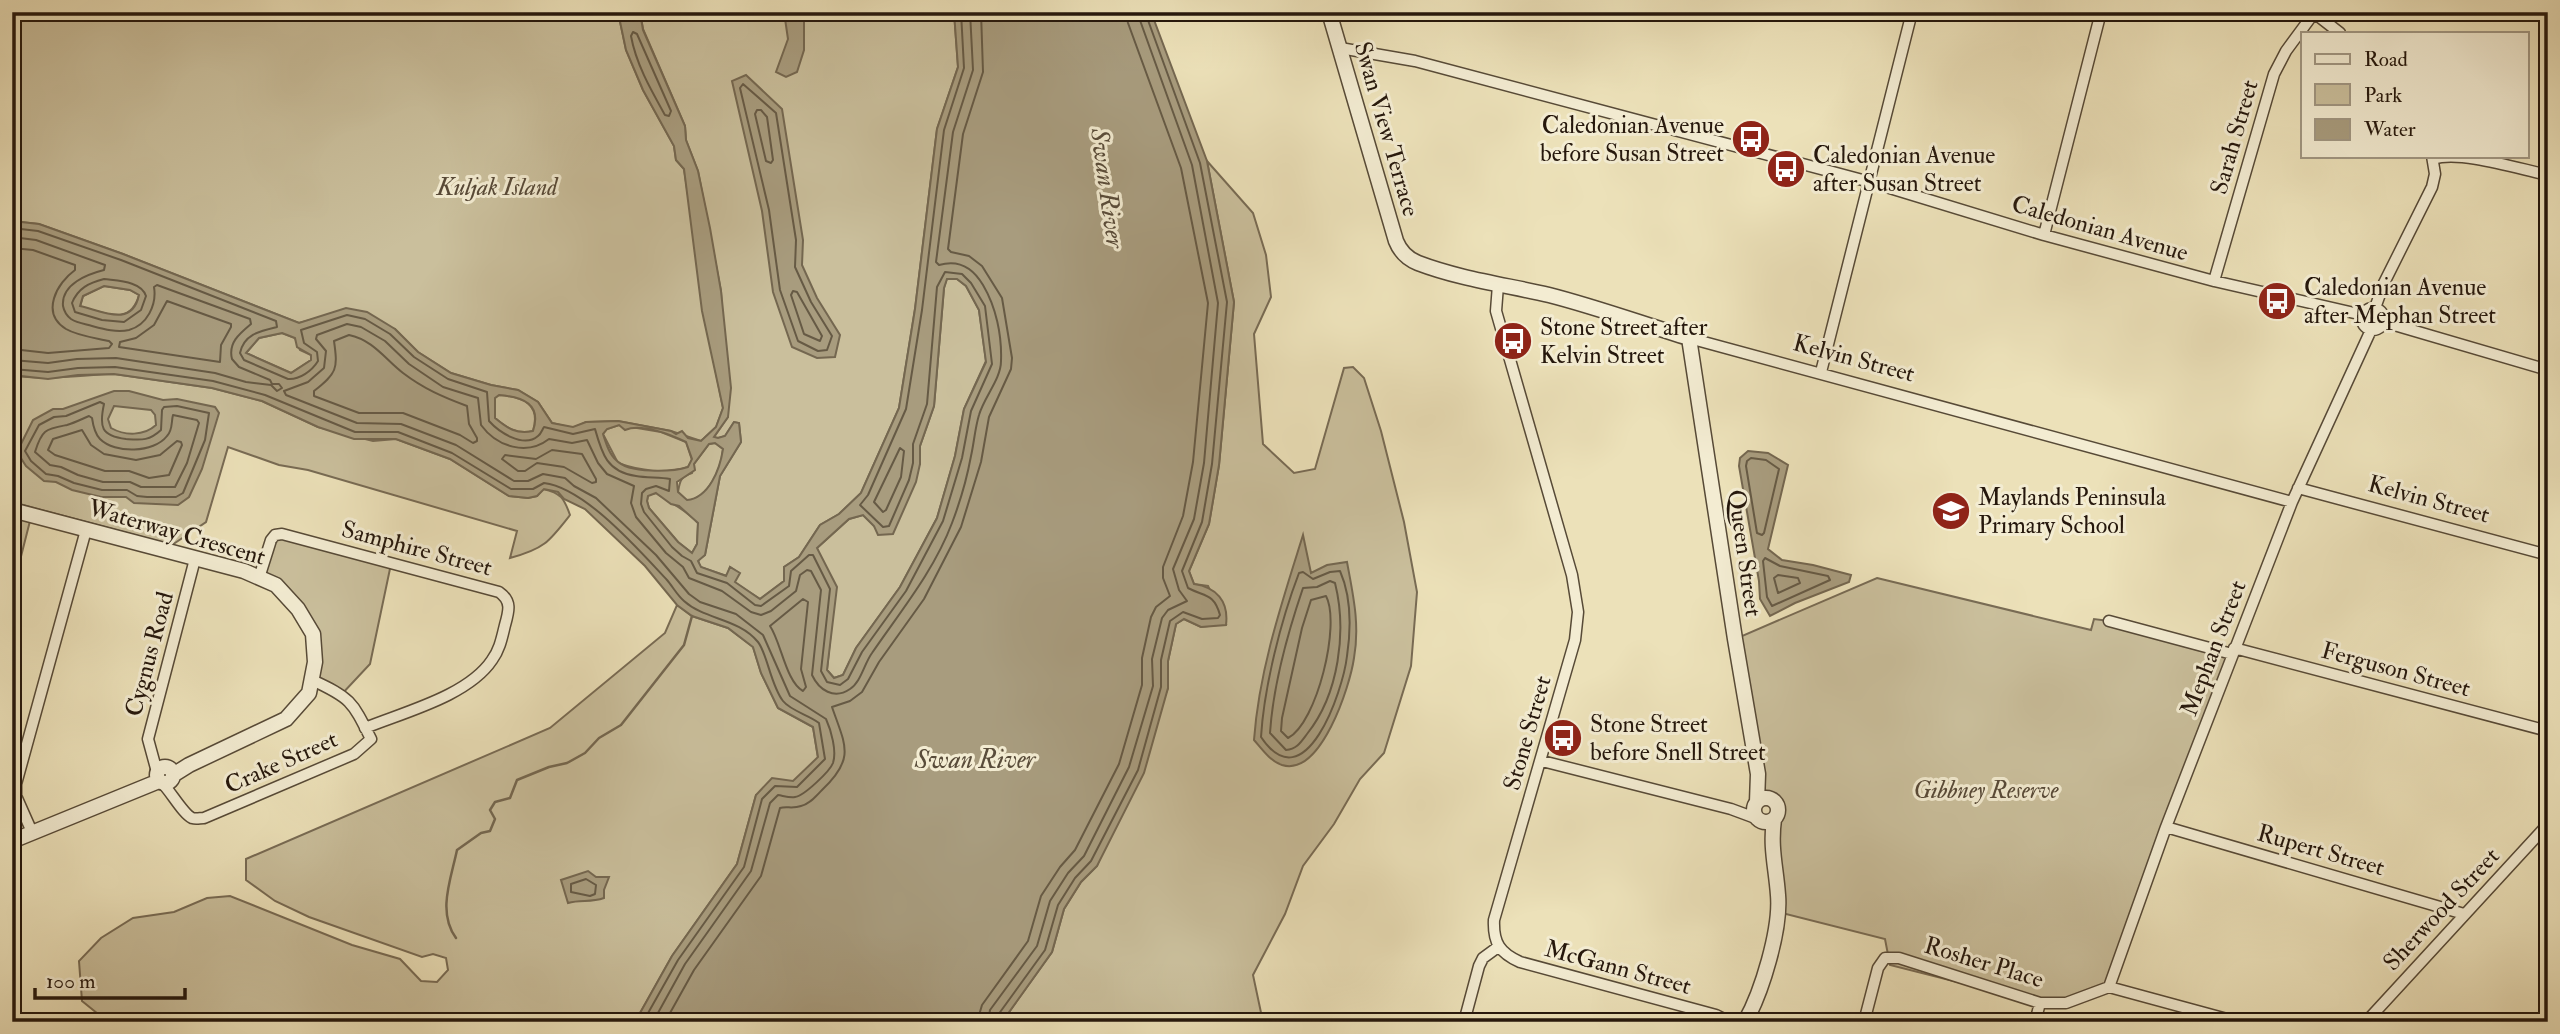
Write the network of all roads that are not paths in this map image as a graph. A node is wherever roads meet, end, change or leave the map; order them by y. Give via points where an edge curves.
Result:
1 (1912, 12) edge
2 (2101, 12) edge
3 (2313, 13) edge
4 (1332, 14) edge
5 (2339, 32) edge
6 (1340, 48) junction
7 (2433, 158) edge
8 (2466, 158) edge
9 (2548, 174) edge
10 (1870, 182) junction
11 (2044, 235) junction
12 (1406, 256) joint
13 (2214, 281) junction
14 (1498, 285) junction
15 (2375, 308) junction
16 (2363, 315) junction
17 (2384, 322) junction
18 (2371, 330) junction
19 (1689, 338) junction
20 (2548, 353) edge
21 (2545, 369) edge
22 (1821, 372) junction
23 (2298, 488) junction
24 (2292, 502) junction
25 (12, 510) edge
26 (86, 530) junction
27 (2548, 555) edge
28 (195, 559) junction
29 (259, 578) junction
30 (2109, 621) dead end
31 (2233, 651) junction
32 (312, 680) junction
33 (365, 728) junction
34 (2548, 731) edge
35 (1542, 761) junction
36 (164, 775) junction
37 (1762, 811) junction
38 (2548, 824) edge
39 (2166, 827) junction
40 (32, 832) junction
41 (12, 841) edge
42 (2464, 914) junction
43 (1498, 947) junction
44 (2109, 987) junction
45 (2040, 1003) junction
46 (1464, 1022) edge
47 (1730, 1022) edge
48 (1745, 1022) edge
49 (1864, 1022) edge
50 (2035, 1022) edge
51 (2238, 1022) edge
52 (2366, 1022) edge

1 - 10 street
2 - 11 street
3 - 5 street
3 - 13 street, Sarah Street via 2274,74
4 - 6 street, Swan View Terrace
6 - 10 street, Caledonian Avenue via 1415,61
6 - 12 street, Swan View Terrace via 1398,248
7 - 15 street via 2432,187
8 - 9 street
10 - 11 street, Caledonian Avenue
10 - 22 street
11 - 13 street, Caledonian Avenue
12 - 14 street, Kelvin Street
13 - 16 street, Caledonian Avenue
14 - 19 street, Kelvin Street via 1551,296
14 - 35 street, Stone Street via 1496,311 1572,575 1578,612 1575,640
15 - 16 street
15 - 17 street via 2383,313
16 - 18 street
17 - 18 street
17 - 21 street
18 - 23 street, Mephan Street
19 - 22 street, Kelvin Street
19 - 37 street, Queen Street
20 - 21 street
22 - 24 street, Kelvin Street
23 - 24 street, Mephan Street
23 - 27 street, Kelvin Street
24 - 31 street, Mephan Street
25 - 26 street, Waterway Crescent
26 - 28 street, Waterway Crescent
26 - 40 street via 16,784 16,796
28 - 29 street, Waterway Crescent
28 - 36 street, Cygnus Road via 148,739
29 - 32 street, Waterway Crescent via 276,585 313,634
29 - 33 street, Samphire Street via 271,540 282,534 505,595 509,609 499,648 483,672 457,691
30 - 31 street, Ferguson Street
31 - 34 street, Ferguson Street
31 - 39 street, Mephan Street
32 - 33 street, Crake Street via 353,704
32 - 36 street, Waterway Crescent via 309,693 286,719
33 - 36 street, Crake Street via 370,739 354,754 204,818 184,812
35 - 37 street via 1731,809
35 - 43 street, Stone Street via 1494,920
36 - 40 street, Waterway Crescent
37 - 48 street, Queen Street via 1771,841 1779,912 1760,986
38 - 42 street, Sherwood Street
39 - 42 street, Rupert Street
39 - 44 street, Mephan Street
40 - 41 street, Waterway Crescent
42 - 52 street, Sherwood Street
43 - 46 street via 1479,966
43 - 47 street, McGann Street via 1520,962
44 - 45 street, Rosher Place via 2066,1003
44 - 51 street
45 - 49 street, Rosher Place via 1899,958 1885,958 1878,968
45 - 50 street

